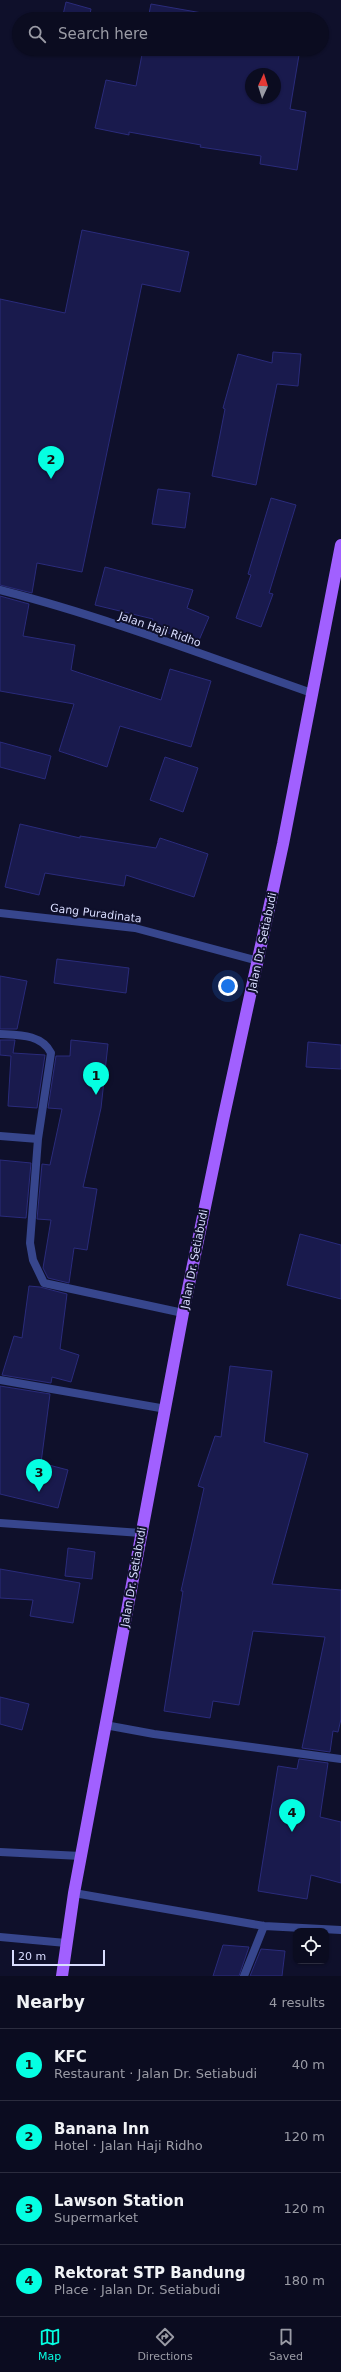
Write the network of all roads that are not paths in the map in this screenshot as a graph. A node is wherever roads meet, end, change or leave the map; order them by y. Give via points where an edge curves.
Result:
1 (341, 545) edge
2 (0, 590) edge
3 (312, 693) junction
4 (0, 913) edge
5 (258, 961) junction
6 (0, 1034) edge
7 (0, 1136) edge
8 (38, 1139) junction
9 (184, 1313) junction
10 (0, 1380) edge
11 (166, 1409) junction
12 (0, 1523) edge
13 (141, 1533) junction
14 (105, 1725) junction
15 (341, 1759) edge
16 (0, 1852) edge
17 (81, 1856) junction
18 (74, 1893) junction
19 (264, 1926) junction
20 (341, 1930) edge
21 (0, 1938) edge
22 (66, 1943) junction
23 (62, 1976) edge
24 (244, 1976) edge

1 - 3 main road, Jalan Dr. Setiabudi
2 - 3 street, Jalan Haji Ridho via 144,634
3 - 5 main road, Jalan Dr. Setiabudi
4 - 5 street, Gang Puradinata via 135,928
5 - 9 main road, Jalan Dr. Setiabudi
6 - 8 street via 36,1039 47,1045 50,1053
7 - 8 street
8 - 9 street via 30,1243 33,1260 44,1283
9 - 11 main road, Jalan Dr. Setiabudi
10 - 11 street
11 - 13 main road, Jalan Dr. Setiabudi
12 - 13 street
13 - 14 main road, Jalan Dr. Setiabudi
14 - 15 street
14 - 17 main road, Jalan Dr. Setiabudi
16 - 17 street
17 - 18 main road, Jalan Dr. Setiabudi
18 - 19 street
18 - 22 main road, Jalan Dr. Setiabudi
19 - 20 street
19 - 24 street
21 - 22 street
22 - 23 main road, Jalan Dr. Setiabudi

